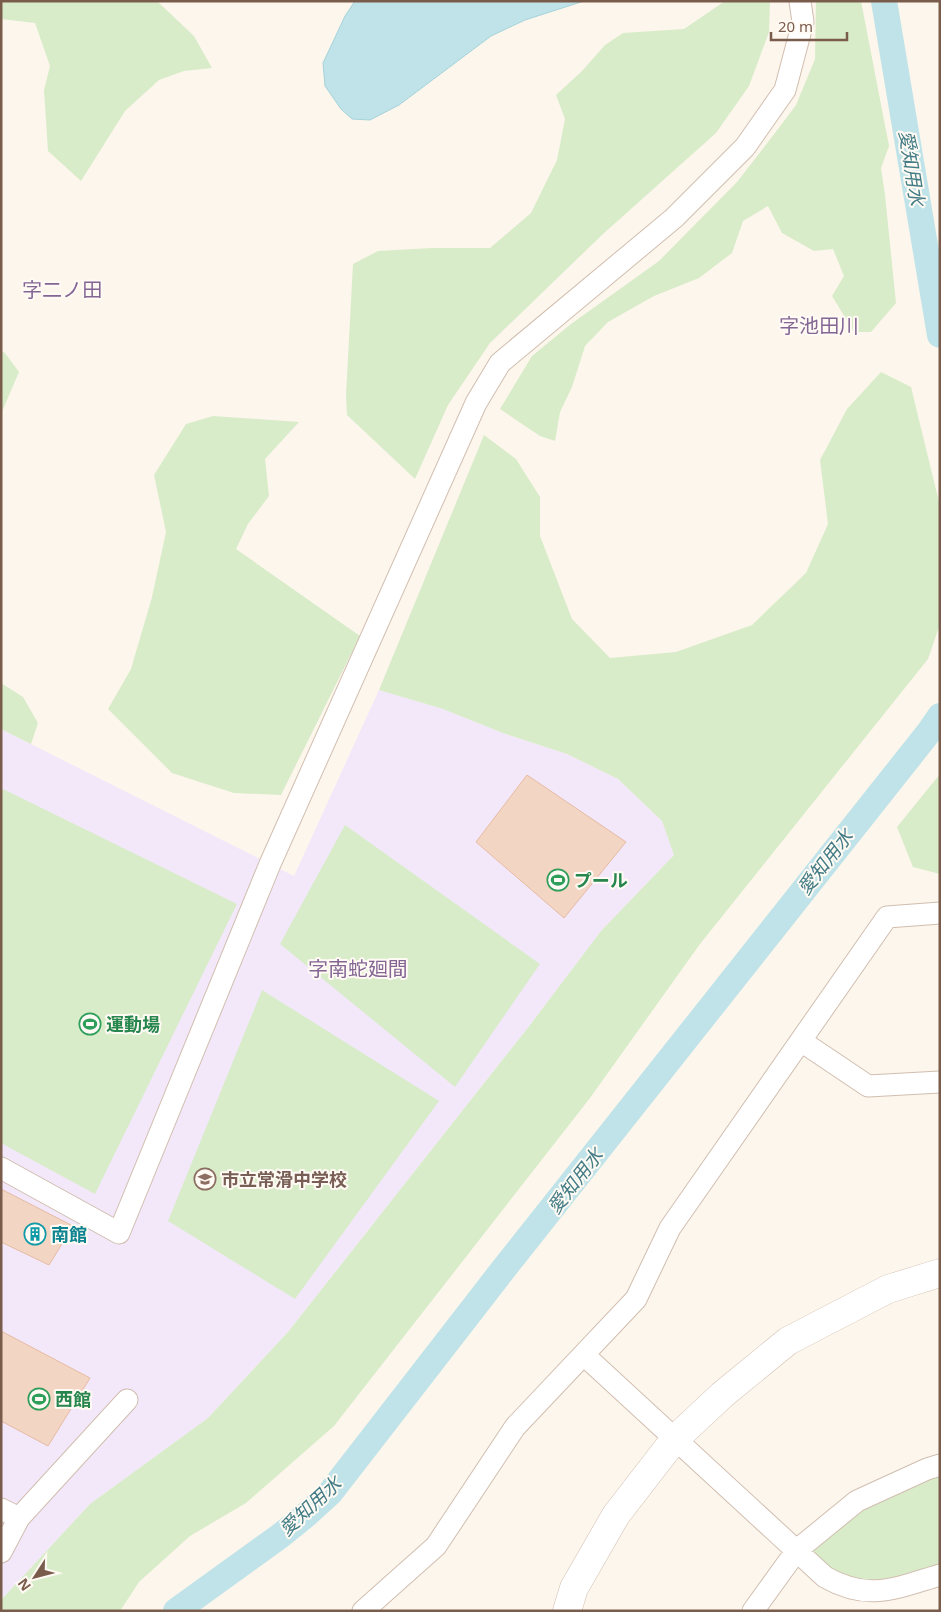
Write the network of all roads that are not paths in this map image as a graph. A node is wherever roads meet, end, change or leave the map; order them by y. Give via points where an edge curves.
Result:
1 (800, 1) edge
2 (940, 913) edge
3 (801, 1040) junction
4 (940, 1082) edge
5 (1, 1168) edge
6 (940, 1273) edge
7 (584, 1355) junction
8 (127, 1400) dead end
9 (674, 1440) junction
10 (940, 1465) edge
11 (10, 1514) edge
12 (797, 1550) junction
13 (1, 1552) edge
14 (940, 1576) edge
15 (363, 1611) edge
16 (568, 1611) edge
17 (753, 1611) edge

1 - 5 street via 803,22 785,90 745,147 674,218 500,363 476,403 270,864 120,1234
2 - 3 street via 887,917
3 - 4 street via 868,1086
3 - 7 street via 670,1228 636,1299
6 - 9 street via 888,1290 788,1342 722,1395
7 - 9 street
7 - 15 street via 515,1427 436,1546
8 - 11 street
9 - 12 street
9 - 16 street via 616,1515 574,1588
10 - 12 street via 857,1500
11 - 13 street
12 - 14 street via 825,1578 853,1590 886,1590
12 - 17 street

